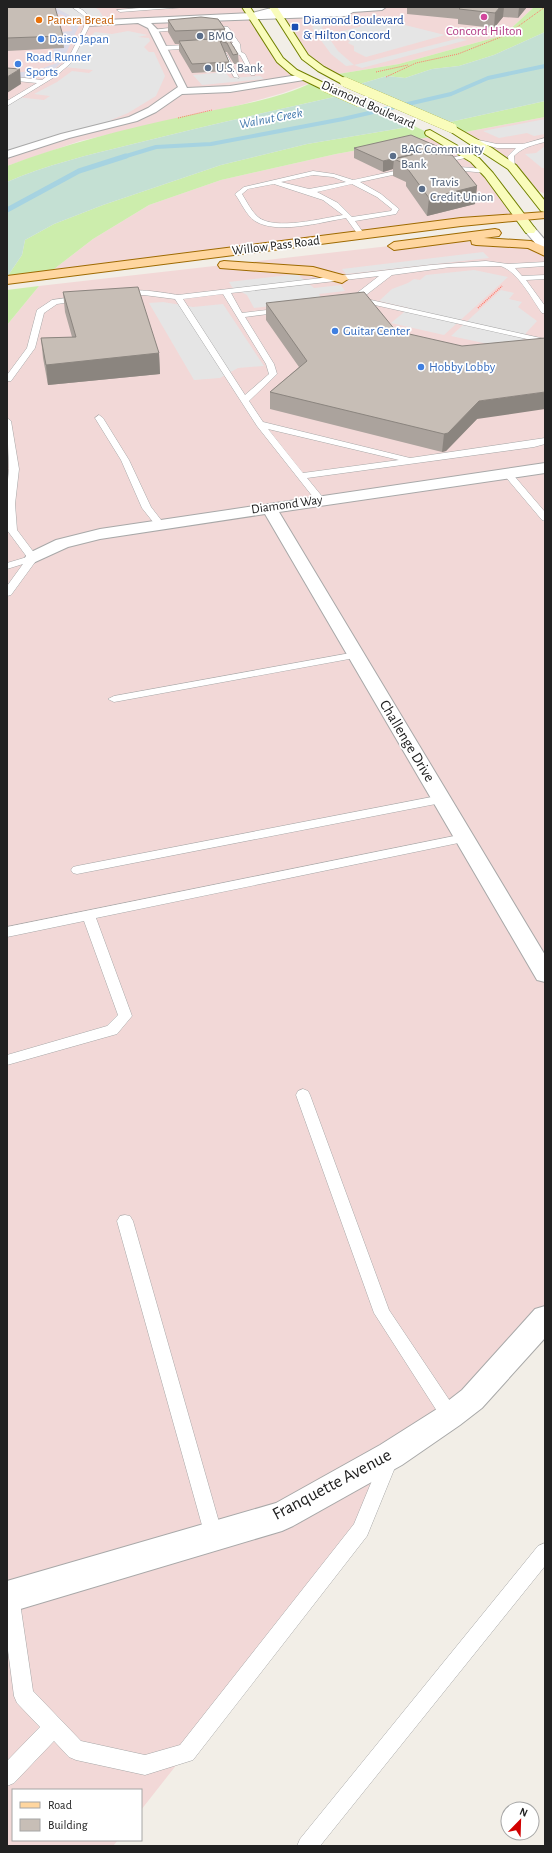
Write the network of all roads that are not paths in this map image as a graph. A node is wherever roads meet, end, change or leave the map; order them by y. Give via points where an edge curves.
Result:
1 (75, 7) edge
2 (182, 7) edge
3 (246, 7) edge
4 (379, 7) edge
5 (118, 9) edge
6 (275, 11) edge
7 (252, 16) junction
8 (140, 21) junction
9 (88, 24) junction
10 (200, 27) edge
11 (178, 28) edge
12 (154, 30) junction
13 (237, 44) junction
14 (164, 48) junction
15 (231, 53) edge
16 (223, 54) edge
17 (236, 60) edge
18 (253, 74) dead end
19 (237, 77) dead end
20 (304, 77) junction
21 (7, 78) edge
22 (42, 82) junction
23 (180, 91) junction
24 (7, 104) edge
25 (371, 107) dead end
26 (419, 128) dead end
27 (545, 140) edge
28 (474, 141) junction
29 (523, 146) junction
30 (7, 155) edge
31 (468, 156) junction
32 (413, 169) edge
33 (486, 171) junction
34 (516, 171) junction
35 (273, 182) junction
36 (351, 182) junction
37 (526, 185) junction
38 (311, 191) junction
39 (545, 194) edge
40 (545, 209) edge
41 (545, 214) edge
42 (520, 217) junction
43 (350, 218) junction
44 (545, 229) edge
45 (530, 230) junction
46 (361, 235) junction
47 (433, 241) junction
48 (386, 247) dead end
49 (545, 247) edge
50 (545, 252) edge
51 (291, 257) dead end
52 (545, 264) edge
53 (224, 265) junction
54 (509, 266) junction
55 (389, 273) junction
56 (545, 277) edge
57 (342, 279) junction
58 (7, 280) edge
59 (42, 281) junction
60 (522, 281) junction
61 (7, 290) edge
62 (226, 292) junction
63 (115, 294) edge
64 (92, 297) edge
65 (178, 298) junction
66 (356, 299) junction
67 (343, 303) edge
68 (293, 309) edge
69 (545, 311) edge
70 (241, 315) junction
71 (545, 341) edge
72 (8, 380) edge
73 (245, 400) junction
74 (99, 418) dead end
75 (7, 421) edge
76 (260, 424) junction
77 (544, 442) edge
78 (414, 460) junction
79 (545, 468) edge
80 (507, 473) junction
81 (301, 476) junction
82 (320, 500) junction
83 (269, 508) junction
84 (545, 518) edge
85 (160, 525) junction
86 (33, 558) junction
87 (7, 566) edge
88 (7, 593) edge
89 (356, 655) junction
90 (114, 699) dead end
91 (442, 799) junction
92 (464, 838) junction
93 (77, 870) dead end
94 (88, 915) junction
95 (7, 932) edge
96 (545, 974) edge
97 (7, 1060) edge
98 (303, 1095) dead end
99 (125, 1221) dead end
100 (545, 1318) edge
101 (450, 1416) junction
102 (391, 1454) junction
103 (214, 1536) junction
104 (545, 1552) edge
105 (9, 1596) edge
106 (54, 1727) junction
107 (7, 1776) edge
108 (307, 1846) edge

1 - 9 lane via 86,15
2 - 5 lane
3 - 7 main road, Diamond Boulevard
4 - 6 street via 351,10 346,13
5 - 8 lane
6 - 7 street
6 - 28 main road, Diamond Boulevard, bridge via 305,57 321,69 452,128
7 - 8 street
7 - 20 main road, Diamond Boulevard via 280,60
8 - 9 street
8 - 12 street
9 - 22 lane via 69,62
10 - 13 lane via 226,28
11 - 12 lane
12 - 14 street
13 - 14 lane
13 - 18 lane via 238,53 242,54
14 - 23 street via 183,87
15 - 17 lane
16 - 19 lane
20 - 23 street via 230,89
20 - 25 main road, Diamond Boulevard, bridge
21 - 22 lane
22 - 24 lane
23 - 30 street via 133,119 65,136
26 - 31 main road, Diamond Boulevard
27 - 29 lane
28 - 29 lane via 497,146
28 - 34 main road, Diamond Boulevard
29 - 34 lane via 512,156
31 - 33 main road, Diamond Boulevard
31 - 33 lane via 433,166
31 - 34 main road via 485,158 506,172
32 - 36 lane
33 - 42 main road, Diamond Boulevard
34 - 37 main road, Diamond Boulevard
35 - 36 lane via 323,172
35 - 38 lane
35 - 43 lane via 246,188 238,194 257,219 279,225
36 - 38 lane
36 - 43 lane via 380,196 396,209 394,213
37 - 39 main road
37 - 40 main road, Diamond Boulevard
38 - 43 lane via 334,202
41 - 42 main road, Willow Pass Road
42 - 45 main road, Diamond Boulevard
42 - 46 main road, Willow Pass Road
43 - 46 lane
44 - 45 main road
45 - 47 main road
45 - 49 street
46 - 59 main road, Willow Pass Road
47 - 48 main road
47 - 50 main road via 511,243 531,245
51 - 53 main road, Willow Pass Road
52 - 54 lane
53 - 57 main road via 313,271
53 - 59 main road, Willow Pass Road
54 - 55 lane via 493,263 472,264
54 - 60 lane
55 - 57 lane
55 - 66 lane
56 - 60 lane
57 - 62 lane
58 - 59 main road, Willow Pass Road
59 - 61 main road, Willow Pass Road
60 - 69 lane
62 - 65 lane
62 - 70 lane
63 - 65 lane via 144,293
64 - 72 lane via 54,302 40,312 31,348
65 - 73 lane
66 - 67 lane
66 - 71 lane
68 - 70 lane
70 - 73 lane via 270,364 273,374
73 - 76 lane
74 - 85 lane via 125,460 147,508
75 - 86 lane via 14,469 10,504 12,530
76 - 78 lane
76 - 81 lane
77 - 78 lane
78 - 81 lane
79 - 80 street, Diamond Way
80 - 82 street, Diamond Way
80 - 84 lane
81 - 82 lane
82 - 83 street, Diamond Way
83 - 85 street, Diamond Way
83 - 89 street, Challenge Drive
85 - 86 street, Diamond Way via 62,543
86 - 87 lane
86 - 88 lane
89 - 90 lane
89 - 91 street, Challenge Drive
91 - 92 street, Challenge Drive
91 - 93 lane
92 - 94 lane
92 - 96 street, Challenge Drive
94 - 95 lane
94 - 97 lane via 125,1016 112,1030
98 - 101 lane via 382,1313
99 - 103 lane
100 - 101 street, Franquette Avenue via 472,1399
101 - 102 street, Franquette Avenue
102 - 103 street, Franquette Avenue via 282,1516
102 - 106 lane via 361,1530 186,1753 145,1765 76,1750
103 - 105 street, Franquette Avenue
104 - 108 lane
105 - 106 lane via 24,1696
106 - 107 lane

